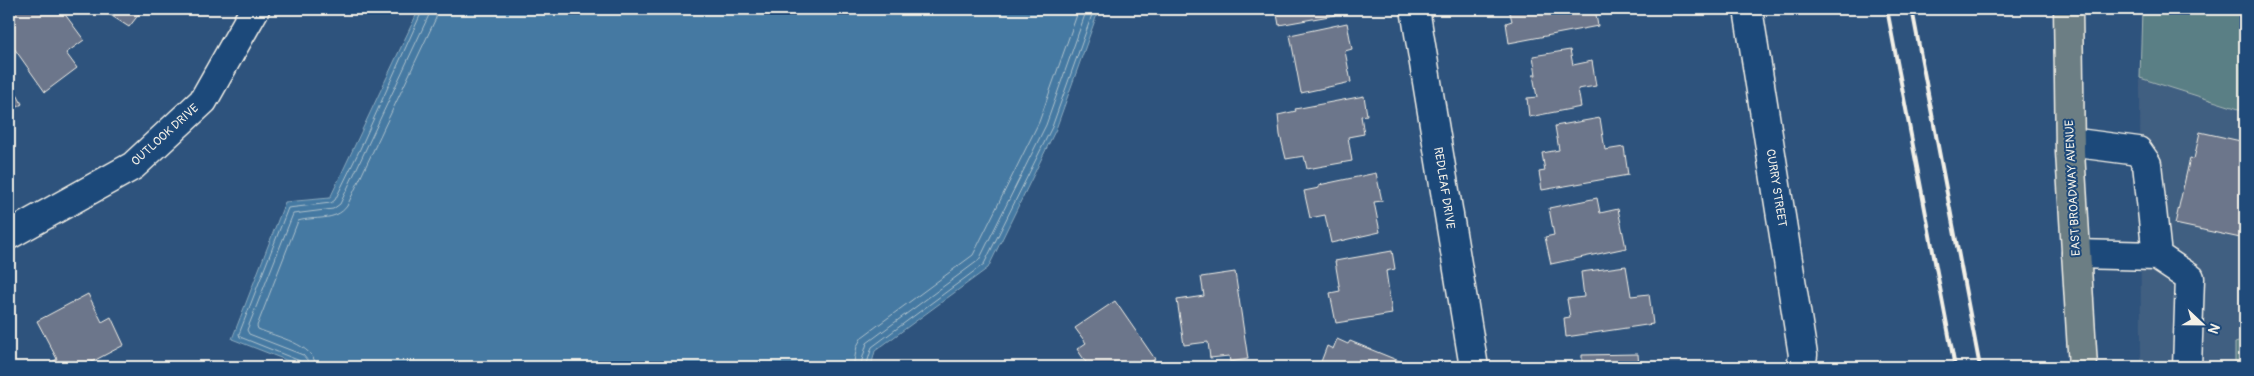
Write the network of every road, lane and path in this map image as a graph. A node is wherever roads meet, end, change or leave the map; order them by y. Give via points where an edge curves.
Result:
1 (255, 9) edge
2 (1415, 9) edge
3 (1748, 9) edge
4 (2068, 9) edge
5 (2070, 142) junction
6 (9, 235) edge
7 (2076, 254) junction
8 (2157, 256) junction
9 (1474, 367) edge
10 (1801, 367) edge
11 (2083, 367) edge
12 (2187, 367) edge

1 - 6 street, OUTLOOK DRIVE via 204,101 132,166
2 - 9 street, REDLEAF DRIVE
3 - 10 street, CURRY STREET via 1803,355
4 - 5 main road, EAST BROADWAY AVENUE
5 - 7 main road, EAST BROADWAY AVENUE
5 - 8 street via 2138,151 2147,164
7 - 8 street
7 - 11 main road, EAST BROADWAY AVENUE
8 - 12 street via 2190,278

